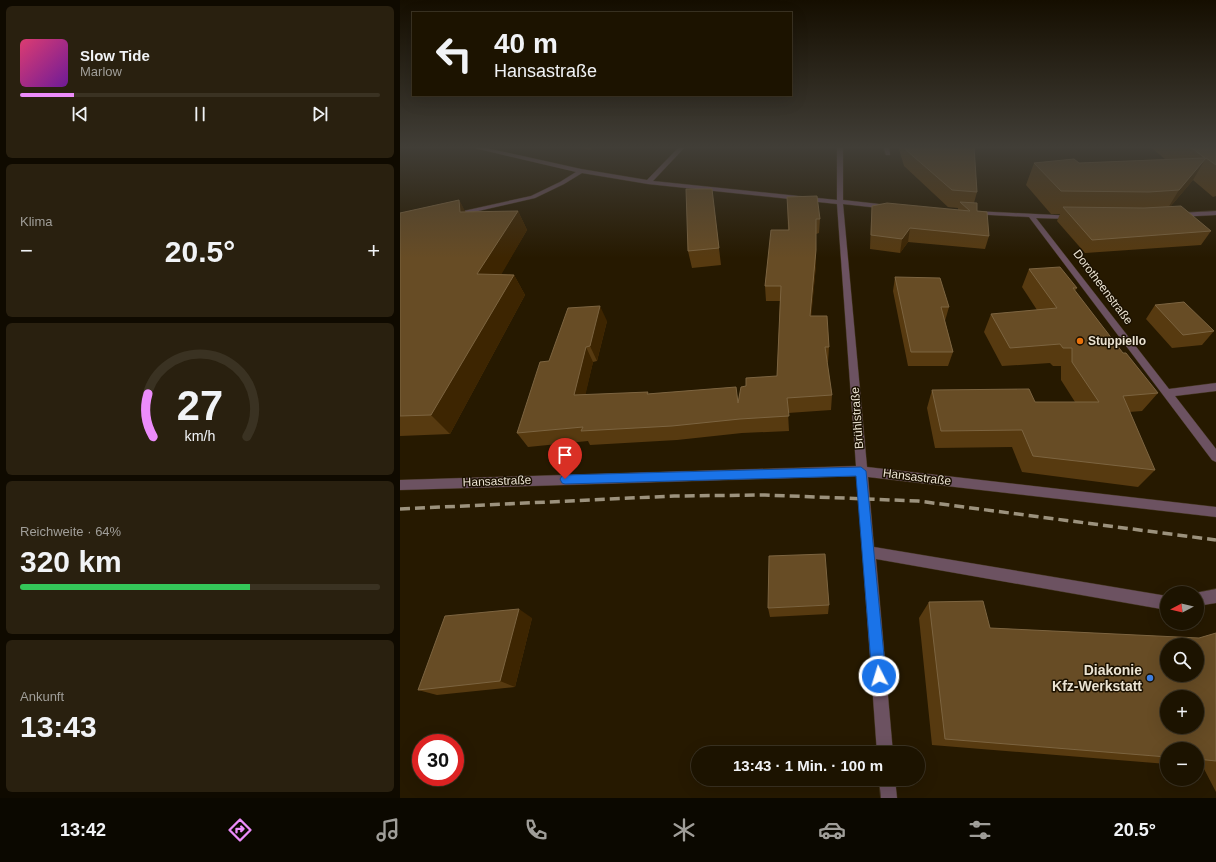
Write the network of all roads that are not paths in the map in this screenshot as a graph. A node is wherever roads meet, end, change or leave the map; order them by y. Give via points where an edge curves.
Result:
1 (561, 183) edge
2 (659, 183) edge
3 (840, 183) edge
4 (840, 203) junction
5 (899, 208) edge
6 (969, 213) edge
7 (1216, 213) edge
8 (448, 216) edge
9 (1172, 216) edge
10 (1032, 217) junction
11 (1080, 217) edge
12 (1216, 387) edge
13 (1167, 393) junction
14 (1216, 457) edge
15 (861, 471) junction
16 (400, 485) edge
17 (1216, 512) edge
18 (868, 552) junction
19 (1216, 596) edge
20 (1204, 598) edge
21 (1160, 602) edge
22 (884, 746) edge
23 (888, 786) edge
24 (889, 798) edge

1 - 8 street via 533,196
2 - 4 street
3 - 4 street, Brühlstraße
4 - 5 street
4 - 15 street, Brühlstraße
6 - 10 street
7 - 9 street
10 - 11 street
10 - 13 street, Dorotheenstraße
12 - 13 street
13 - 14 street, Dorotheenstraße
15 - 16 street, Hansastraße
15 - 17 street, Hansastraße
15 - 18 street, Brühlstraße
18 - 21 street
18 - 22 street, Brühlstraße
19 - 20 street
23 - 24 street

